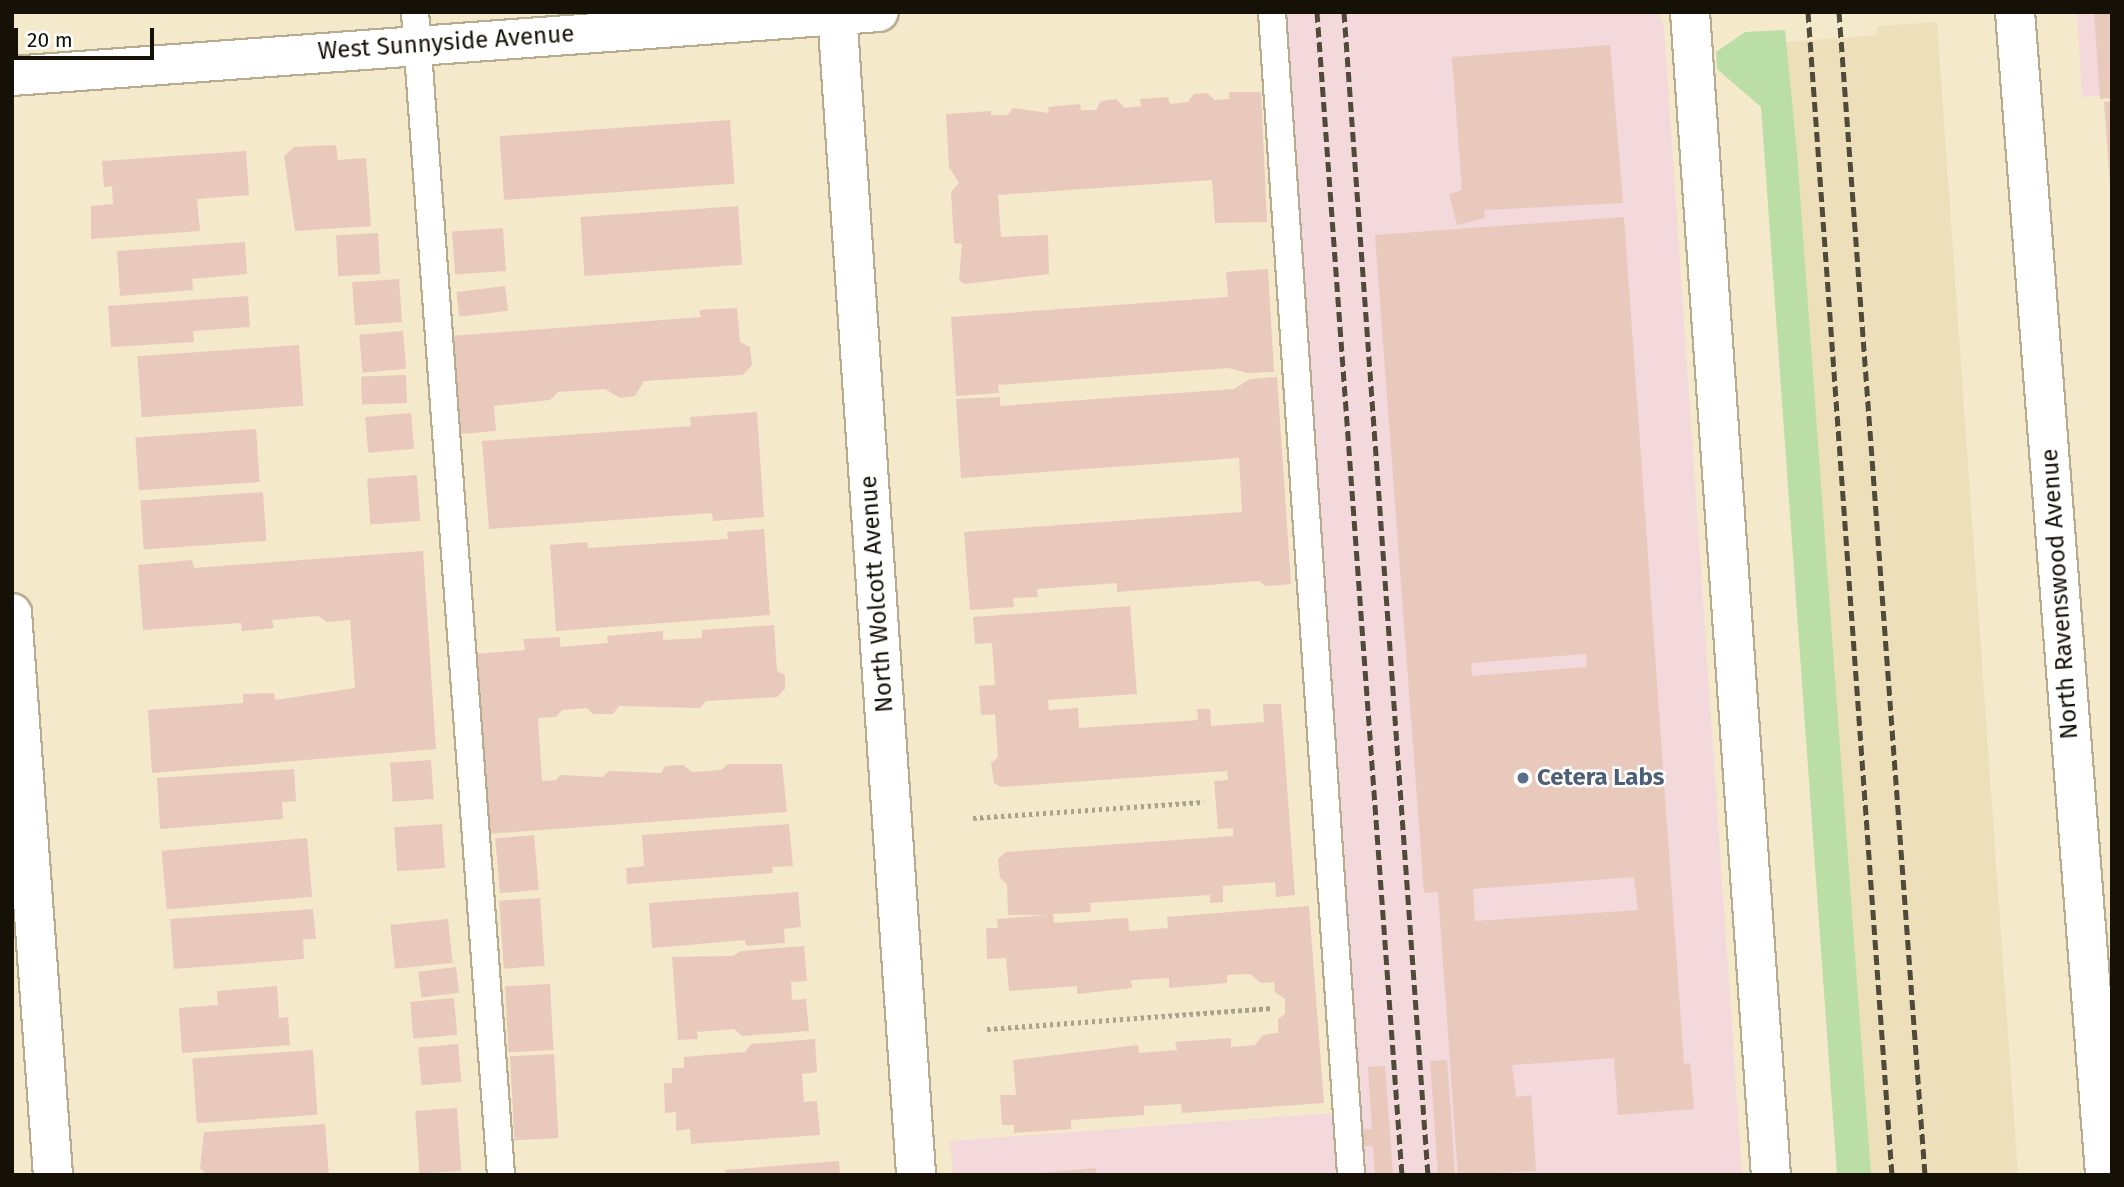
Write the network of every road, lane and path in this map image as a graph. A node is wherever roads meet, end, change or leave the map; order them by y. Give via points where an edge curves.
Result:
1 (879, 12) edge
2 (1272, 12) edge
3 (1690, 12) edge
4 (2015, 12) edge
5 (837, 14) edge
6 (416, 28) edge
7 (12, 76) edge
8 (12, 613) edge
9 (1203, 802) dead end
10 (973, 818) dead end
11 (1272, 1008) dead end
12 (987, 1028) dead end
13 (53, 1175) edge
14 (501, 1175) edge
15 (916, 1175) edge
16 (1351, 1175) edge
17 (1772, 1175) edge
18 (2105, 1175) edge

1 - 5 street, West Sunnyside Avenue
2 - 16 lane
3 - 17 street
4 - 18 street, North Ravenswood Avenue
5 - 6 street, West Sunnyside Avenue
5 - 15 street, North Wolcott Avenue
6 - 7 street, West Sunnyside Avenue
6 - 14 lane
8 - 13 street
9 - 10 path
11 - 12 path

